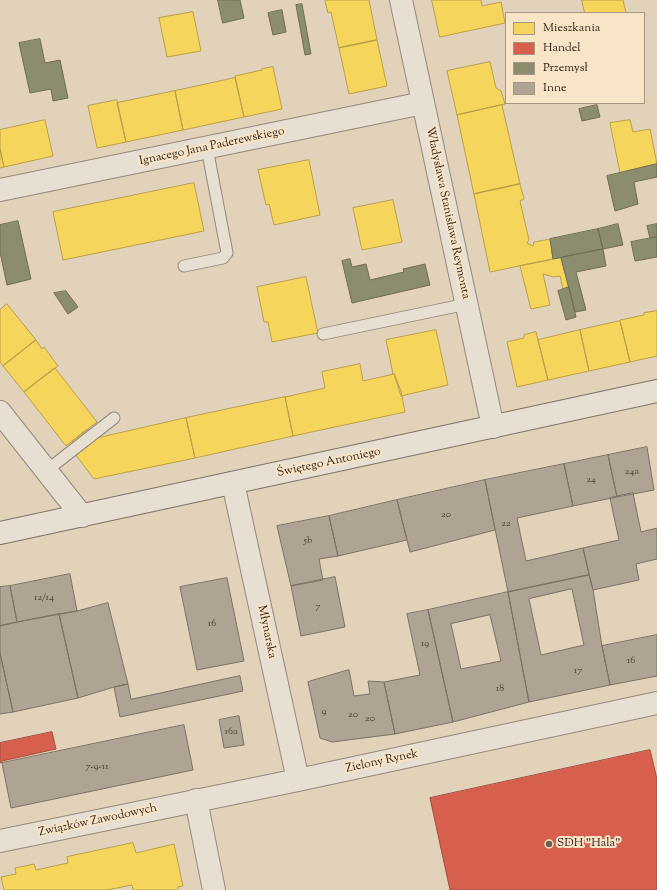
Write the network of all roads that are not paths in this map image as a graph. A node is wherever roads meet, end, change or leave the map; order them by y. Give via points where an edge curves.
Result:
1 (401, 0) edge
2 (423, 103) junction
3 (207, 148) junction
4 (0, 190) edge
5 (184, 266) dead end
6 (467, 304) junction
7 (323, 334) dead end
8 (657, 391) edge
9 (0, 412) edge
10 (114, 418) dead end
11 (493, 427) junction
12 (46, 471) junction
13 (234, 483) junction
14 (82, 516) junction
15 (0, 534) edge
16 (657, 703) edge
17 (298, 780) junction
18 (196, 800) junction
19 (0, 841) edge
20 (214, 890) edge

1 - 2 street, Władysława Stanisława Reymonta
2 - 3 street, Ignacego Jana Paderewskiego
2 - 6 street, Władysława Stanisława Reymonta
3 - 4 street, Ignacego Jana Paderewskiego
3 - 5 lane via 227,253 223,258
6 - 7 lane
6 - 11 street, Władysława Stanisława Reymonta
8 - 11 street, Świętego Antoniego
9 - 12 street
10 - 12 lane
11 - 13 street, Świętego Antoniego
12 - 14 street
13 - 14 street, Świętego Antoniego
13 - 17 street, Młynarska
14 - 15 street, Świętego Antoniego
16 - 17 street, Zielony Rynek
17 - 18 street, Zielony Rynek
18 - 19 street, Związków Zawodowych
18 - 20 street

